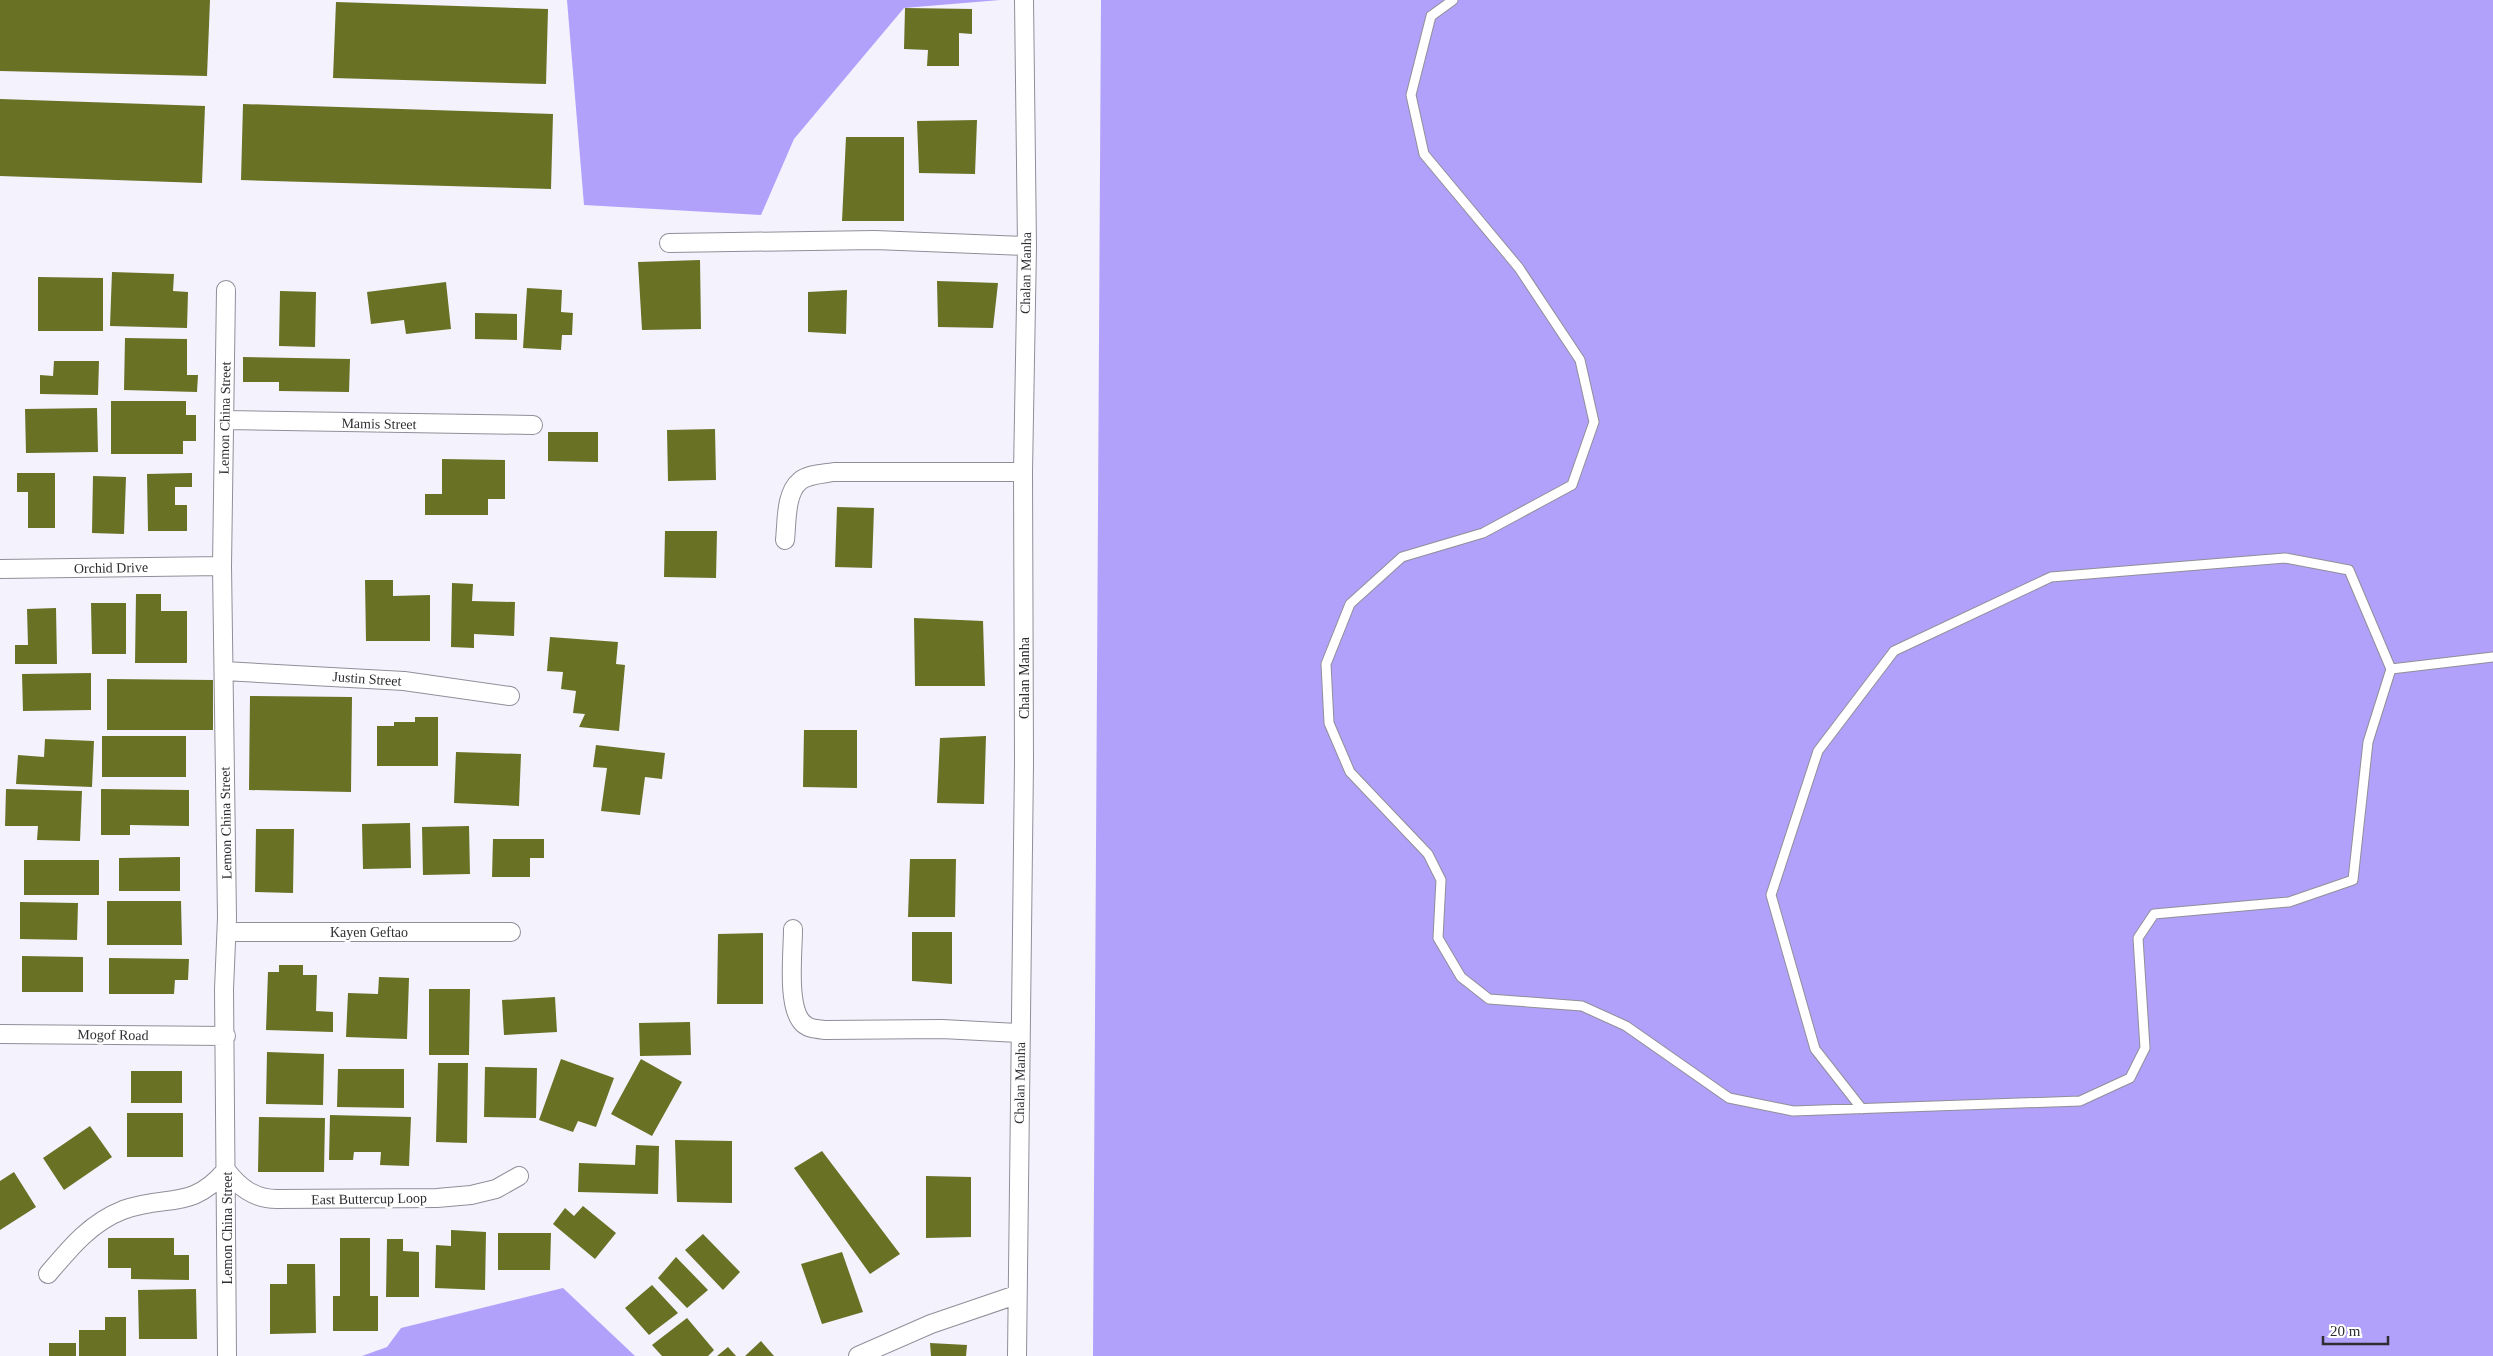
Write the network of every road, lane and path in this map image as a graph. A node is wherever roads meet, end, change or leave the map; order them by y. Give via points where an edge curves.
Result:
1 (1024, 0) edge
2 (1453, 0) edge
3 (669, 243) dead end
4 (1027, 246) junction
5 (226, 290) dead end
6 (226, 420) junction
7 (533, 425) dead end
8 (1023, 472) junction
9 (785, 540) dead end
10 (222, 566) junction
11 (0, 569) edge
12 (2493, 657) edge
13 (2391, 669) junction
14 (224, 671) junction
15 (510, 696) dead end
16 (793, 929) dead end
17 (228, 932) junction
18 (511, 932) dead end
19 (1020, 1033) junction
20 (0, 1034) edge
21 (226, 1036) junction
22 (1862, 1109) junction
23 (226, 1170) junction
24 (519, 1176) dead end
25 (48, 1274) dead end
26 (1016, 1295) junction
27 (227, 1356) edge
28 (858, 1356) edge
29 (1017, 1356) edge

1 - 4 street, Chalan Manha
2 - 22 lane via 1431,16 1411,95 1424,154 1519,268 1580,360 1594,422 1572,485 1483,534 1402,557 1350,604 1326,664 1329,723 1350,772 1428,854 1441,880 1438,938 1461,977 1489,1000 1582,1006 1626,1026 1729,1098 1793,1111
3 - 4 street via 875,240
4 - 8 street, Chalan Manha
5 - 6 street, Lemon China Street
6 - 7 street, Mamis Street
6 - 10 street, Lemon China Street
8 - 9 street via 834,472 815,475 800,481 793,491
8 - 19 street, Chalan Manha via 1024,762
10 - 11 street, Orchid Drive
10 - 14 street, Lemon China Street
12 - 13 lane
13 - 22 lane via 2368,742 2352,880 2289,902 2154,914 2138,938 2145,1048 2130,1078 2080,1102
13 - 22 lane via 2349,570 2285,558 2051,578 1894,651 1818,751 1771,895 1816,1049
14 - 15 street, Justin Street via 404,681
14 - 17 street, Lemon China Street
16 - 19 street via 794,1000 798,1017 810,1028
17 - 18 street, Kayen Geftao
17 - 21 street, Lemon China Street via 224,989
19 - 26 street, Chalan Manha
20 - 21 street, Mogof Road
21 - 23 street, Lemon China Street
23 - 24 street, East Buttercup Loop via 248,1192 276,1200 471,1195 496,1189
23 - 25 street via 209,1188 195,1196 143,1204 99,1222 76,1241
23 - 27 street, Lemon China Street
26 - 28 street via 931,1324
26 - 29 street, Chalan Manha

